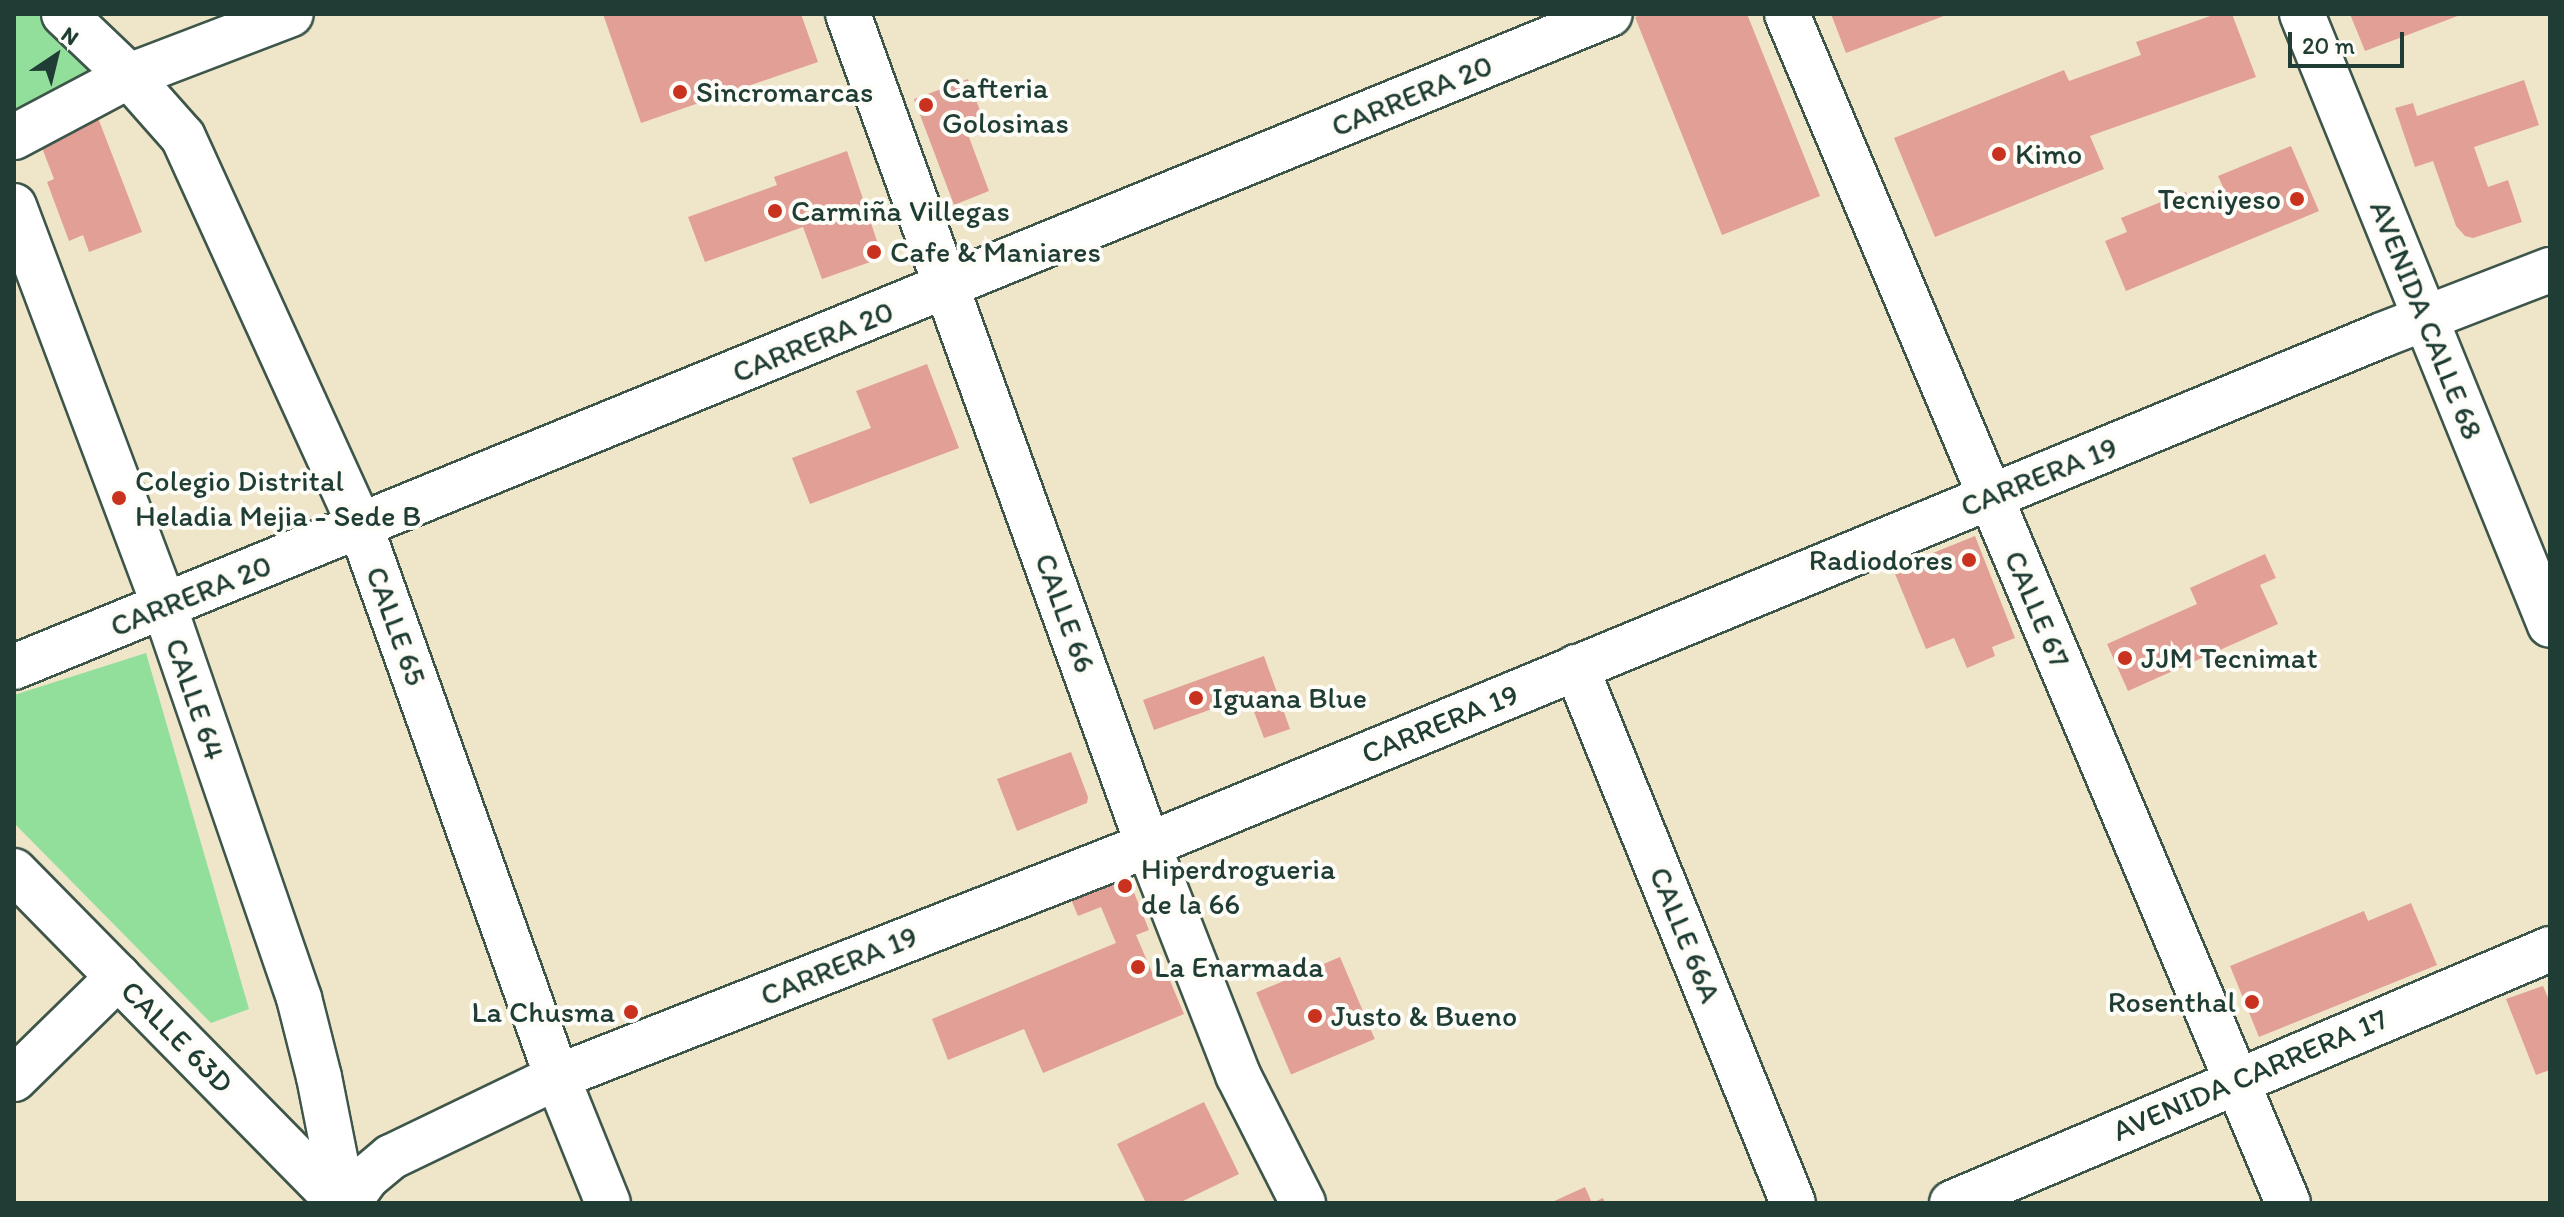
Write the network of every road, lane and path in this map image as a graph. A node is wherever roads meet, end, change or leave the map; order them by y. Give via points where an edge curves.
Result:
1 (64, 14) edge
2 (291, 14) edge
3 (848, 14) edge
4 (1610, 14) edge
5 (1787, 14) edge
6 (2302, 14) edge
7 (129, 76) junction
8 (14, 137) edge
9 (14, 206) edge
10 (2550, 270) edge
11 (947, 287) junction
12 (2425, 317) junction
13 (1990, 497) junction
14 (361, 528) junction
15 (164, 606) junction
16 (2550, 625) edge
17 (14, 667) edge
18 (1576, 667) junction
19 (1148, 845) junction
20 (14, 871) edge
21 (2550, 949) edge
22 (118, 977) junction
23 (557, 1077) junction
24 (14, 1079) edge
25 (2237, 1079) junction
26 (344, 1203) edge
27 (608, 1203) edge
28 (1303, 1203) edge
29 (1793, 1203) edge
30 (1952, 1203) edge
31 (2288, 1203) edge

1 - 7 street, CALLE 65
2 - 7 street
3 - 11 street, CALLE 66
4 - 11 street, CARRERA 20
5 - 13 street, CALLE 67
6 - 12 street, AVENIDA CALLE 68
7 - 8 street
7 - 14 street, CALLE 65 via 183,137
9 - 15 street, CALLE 64
10 - 12 street, CARRERA 19
11 - 14 street, CARRERA 20
11 - 19 street, CALLE 66
12 - 13 street, CARRERA 19
12 - 16 street, AVENIDA CALLE 68
13 - 18 street, CARRERA 19
13 - 25 street, CALLE 67
14 - 15 street, CARRERA 20
14 - 23 street, CALLE 65
15 - 17 street, CARRERA 20
15 - 26 street, CALLE 64 via 299,998
18 - 19 street, CARRERA 19
18 - 29 street, CALLE 66A
19 - 23 street, CARRERA 19
19 - 28 street, CALLE 66 via 1238,1075
20 - 22 street, CALLE 63D
21 - 25 street, AVENIDA CARRERA 17
22 - 24 street
22 - 26 street, CALLE 63D
23 - 26 street, CARRERA 19 via 391,1157
23 - 27 street, CALLE 65
25 - 30 street, AVENIDA CARRERA 17
25 - 31 street, CALLE 67

